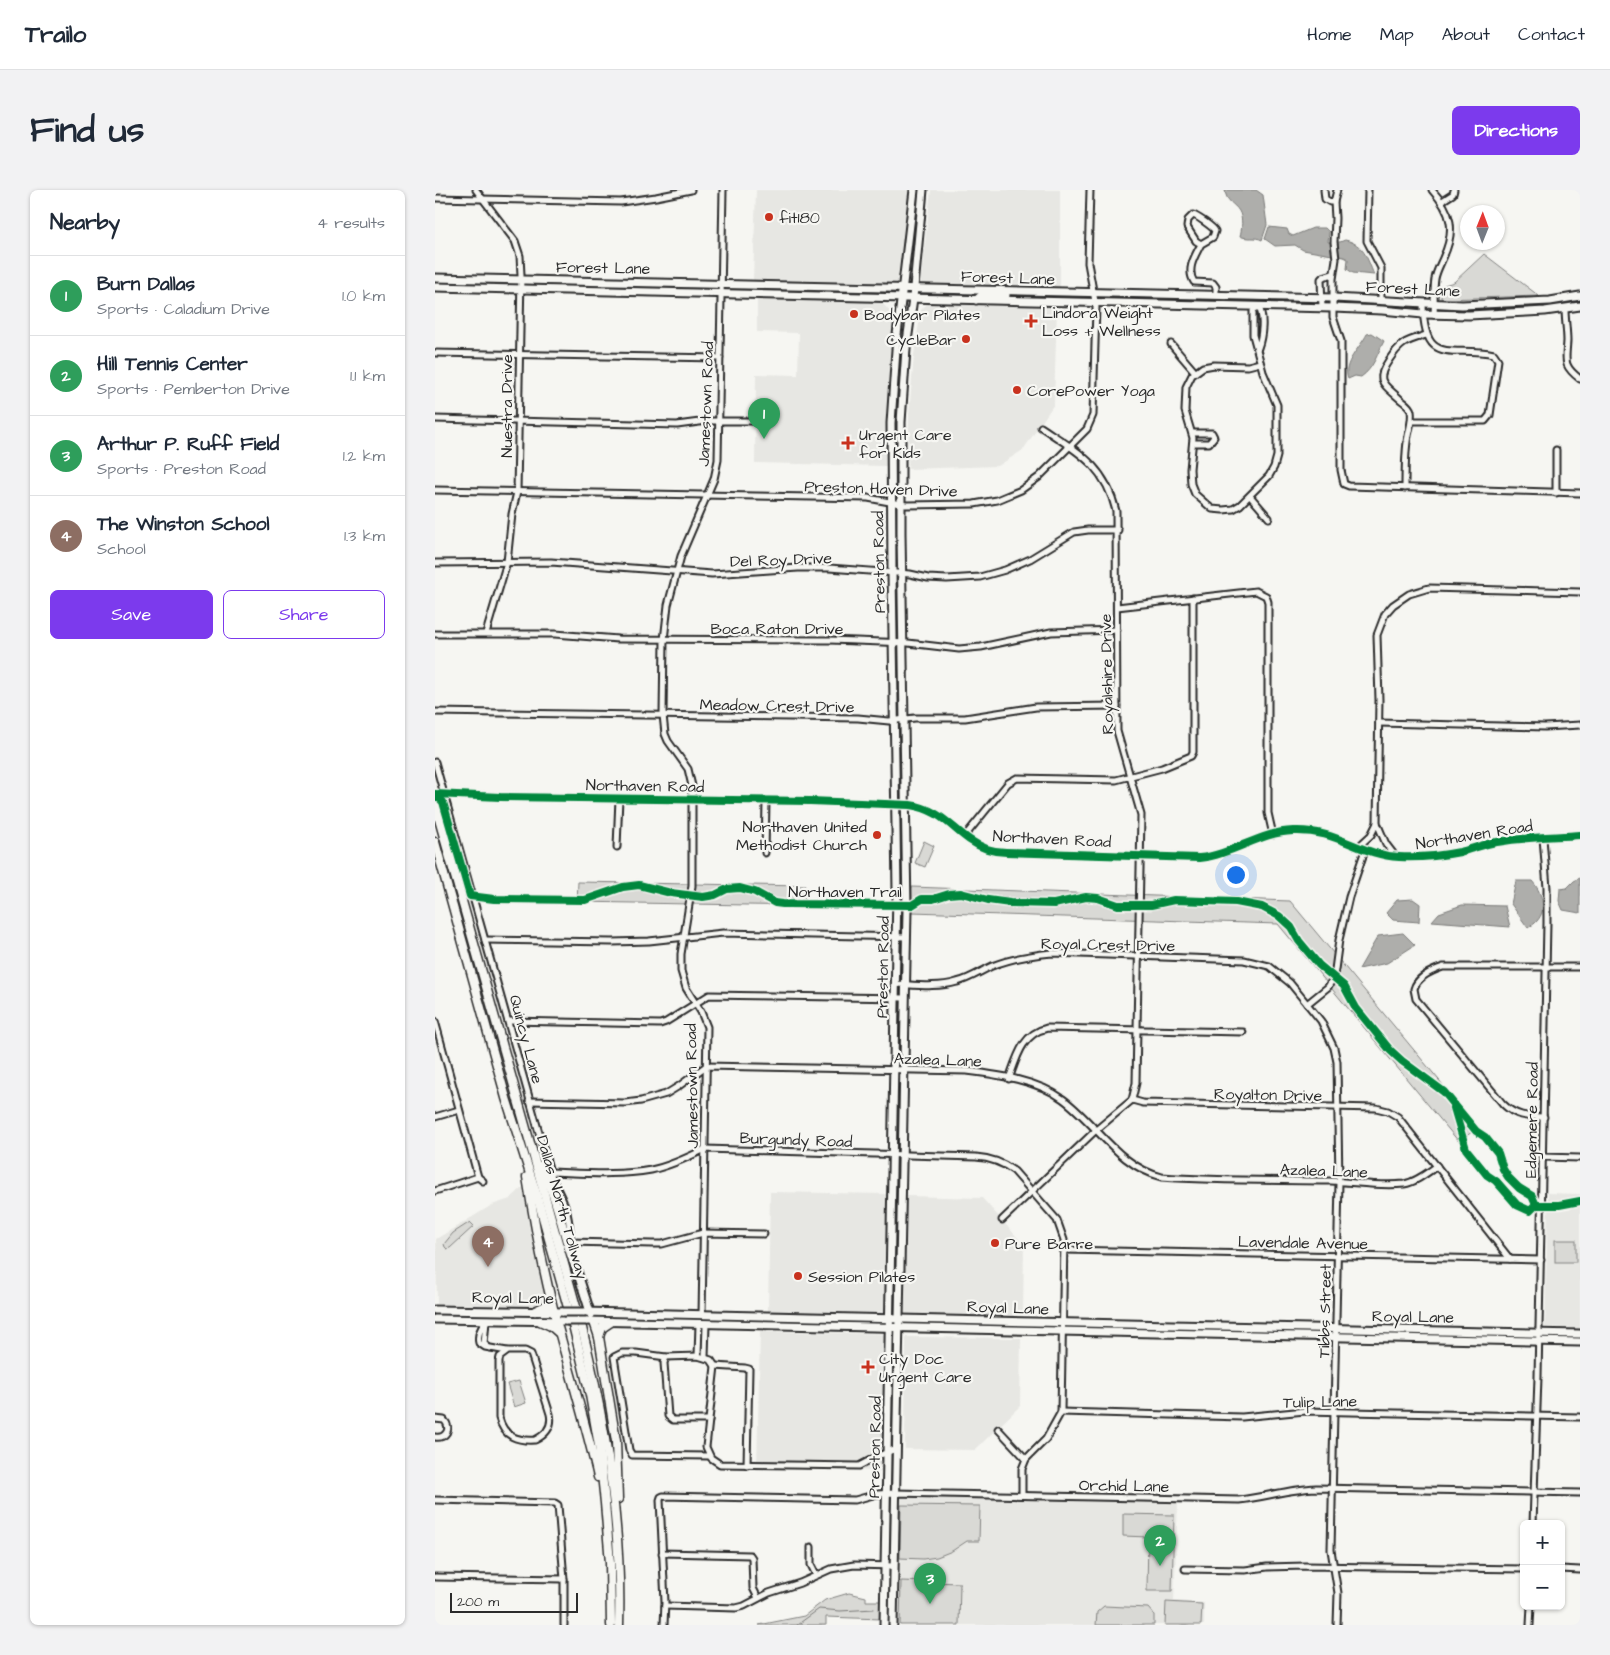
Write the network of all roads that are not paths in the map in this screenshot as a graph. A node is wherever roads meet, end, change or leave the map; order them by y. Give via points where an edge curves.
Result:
1 (476, 190) edge
2 (656, 190) edge
3 (691, 190) edge
4 (723, 190) edge
5 (913, 190) edge
6 (923, 190) edge
7 (1090, 190) edge
8 (1324, 190) edge
9 (1337, 190) edge
10 (1368, 190) edge
11 (1432, 190) edge
12 (1454, 190) edge
13 (656, 197) junction
14 (435, 198) edge
15 (482, 199) junction
16 (1441, 201) junction
17 (1334, 202) junction
18 (910, 218) junction
19 (920, 218) junction
20 (1201, 244) junction
21 (1333, 274) junction
22 (435, 278) edge
23 (465, 278) junction
24 (521, 280) junction
25 (632, 281) junction
26 (721, 283) junction
27 (767, 284) junction
28 (841, 286) junction
29 (435, 287) edge
30 (903, 287) junction
31 (465, 288) junction
32 (913, 288) junction
33 (521, 290) junction
34 (1013, 290) junction
35 (632, 291) junction
36 (1055, 292) junction
37 (721, 293) junction
38 (1094, 293) junction
39 (767, 294) junction
40 (1159, 294) junction
41 (1216, 295) junction
42 (841, 296) junction
43 (1259, 296) junction
44 (1580, 296) edge
45 (902, 298) junction
46 (913, 298) junction
47 (1323, 298) junction
48 (1334, 298) junction
49 (1381, 299) junction
50 (976, 300) junction
51 (1435, 300) junction
52 (1013, 301) junction
53 (1551, 301) junction
54 (1096, 303) junction
55 (1158, 304) junction
56 (1423, 304) junction
57 (1258, 306) junction
58 (1580, 306) edge
59 (1322, 308) junction
60 (1333, 308) junction
61 (1565, 309) junction
62 (1552, 310) junction
63 (1423, 314) junction
64 (1434, 315) junction
65 (1426, 336) junction
66 (1171, 344) dead end
67 (435, 353) edge
68 (519, 355) junction
69 (720, 358) junction
70 (1260, 363) junction
71 (895, 369) junction
72 (905, 369) junction
73 (1195, 372) junction
74 (1580, 379) edge
75 (435, 419) edge
76 (519, 420) junction
77 (719, 421) junction
78 (758, 421) dead end
79 (1412, 421) junction
80 (901, 422) junction
81 (891, 423) junction
82 (1041, 427) dead end
83 (1191, 433) junction
84 (1193, 443) junction
85 (1070, 447) junction
86 (1556, 450) dead end
87 (891, 466) junction
88 (901, 466) junction
89 (1405, 488) junction
90 (435, 490) edge
91 (517, 492) junction
92 (1556, 493) junction
93 (1580, 493) edge
94 (707, 495) junction
95 (1250, 496) junction
96 (891, 502) junction
97 (901, 504) junction
98 (1269, 518) dead end
99 (1117, 530) junction
100 (435, 562) edge
101 (507, 562) junction
102 (676, 572) junction
103 (892, 573) junction
104 (901, 573) junction
105 (1580, 592) edge
106 (1193, 598) junction
107 (1117, 606) junction
108 (1117, 630) junction
109 (486, 633) junction
110 (435, 634) edge
111 (664, 640) junction
112 (893, 643) junction
113 (903, 643) junction
114 (1117, 706) junction
115 (435, 712) edge
116 (663, 716) junction
117 (904, 719) junction
118 (895, 720) junction
119 (1379, 723) junction
120 (1580, 725) edge
121 (435, 762) edge
122 (1130, 777) junction
123 (437, 794) edge
124 (445, 794) junction
125 (619, 798) junction
126 (693, 799) junction
127 (766, 800) junction
128 (896, 804) junction
129 (905, 804) junction
130 (435, 805) edge
131 (1377, 823) junction
132 (1273, 834) junction
133 (1580, 835) edge
134 (965, 836) junction
135 (1543, 838) junction
136 (435, 842) edge
137 (617, 847) dead end
138 (1358, 847) junction
139 (1365, 850) junction
140 (765, 852) dead end
141 (1140, 856) junction
142 (1396, 857) junction
143 (897, 891) junction
144 (907, 892) junction
145 (684, 937) junction
146 (897, 937) junction
147 (906, 938) junction
148 (485, 940) junction
149 (1138, 956) junction
150 (1546, 966) junction
151 (1580, 967) edge
152 (896, 984) junction
153 (905, 985) junction
154 (895, 998) junction
155 (904, 998) junction
156 (695, 1003) junction
157 (1307, 1004) junction
158 (435, 1021) edge
159 (508, 1021) junction
160 (1137, 1029) junction
161 (1243, 1032) dead end
162 (438, 1043) edge
163 (706, 1066) junction
164 (895, 1070) junction
165 (903, 1070) junction
166 (1009, 1078) junction
167 (1131, 1100) junction
168 (529, 1101) junction
169 (1337, 1108) junction
170 (459, 1110) junction
171 (435, 1117) edge
172 (1544, 1118) junction
173 (1095, 1131) junction
174 (705, 1149) junction
175 (533, 1153) junction
176 (524, 1155) junction
177 (893, 1155) junction
178 (901, 1155) junction
179 (1543, 1157) junction
180 (1580, 1158) edge
181 (1437, 1166) junction
182 (550, 1172) junction
183 (478, 1177) junction
184 (483, 1181) dead end
185 (1339, 1182) junction
186 (435, 1191) edge
187 (1032, 1192) junction
188 (892, 1198) junction
189 (900, 1199) junction
190 (1002, 1220) dead end
191 (703, 1233) junction
192 (764, 1234) dead end
193 (900, 1234) junction
194 (891, 1236) junction
195 (571, 1242) junction
196 (1065, 1250) junction
197 (1338, 1256) junction
198 (1510, 1259) junction
199 (1541, 1260) junction
200 (576, 1268) junction
201 (549, 1295) junction
202 (436, 1310) edge
203 (487, 1311) junction
204 (535, 1311) junction
205 (553, 1311) junction
206 (586, 1312) junction
207 (702, 1315) junction
208 (746, 1316) junction
209 (804, 1317) junction
210 (827, 1317) junction
211 (891, 1318) junction
212 (899, 1318) junction
213 (435, 1319) edge
214 (486, 1321) junction
215 (540, 1321) junction
216 (556, 1321) junction
217 (590, 1322) junction
218 (611, 1322) junction
219 (1063, 1323) junction
220 (702, 1324) junction
221 (746, 1325) junction
222 (1193, 1325) junction
223 (804, 1326) junction
224 (826, 1327) junction
225 (890, 1328) junction
226 (899, 1328) junction
227 (1336, 1328) junction
228 (1063, 1331) junction
229 (1437, 1331) junction
230 (1193, 1334) junction
231 (1580, 1334) edge
232 (560, 1335) junction
233 (599, 1337) junction
234 (1539, 1337) junction
235 (1336, 1338) junction
236 (1437, 1340) junction
237 (1580, 1342) edge
238 (508, 1351) junction
239 (698, 1356) junction
240 (666, 1357) junction
241 (705, 1357) junction
242 (715, 1366) junction
243 (889, 1407) junction
244 (897, 1408) junction
245 (1061, 1412) junction
246 (1334, 1412) junction
247 (1537, 1416) junction
248 (1580, 1417) edge
249 (435, 1419) edge
250 (709, 1420) junction
251 (998, 1428) dead end
252 (435, 1437) edge
253 (896, 1449) junction
254 (888, 1452) junction
255 (709, 1456) junction
256 (1026, 1459) junction
257 (747, 1465) junction
258 (1333, 1488) junction
259 (1534, 1492) junction
260 (887, 1493) junction
261 (895, 1493) junction
262 (1580, 1493) edge
263 (1022, 1495) junction
264 (435, 1500) edge
265 (605, 1503) junction
266 (1533, 1520) edge
267 (618, 1534) junction
268 (811, 1547) dead end
269 (662, 1553) junction
270 (894, 1563) junction
271 (885, 1565) junction
272 (1334, 1566) junction
273 (1520, 1568) edge
274 (1185, 1569) dead end
275 (1565, 1569) edge
276 (1580, 1570) edge
277 (816, 1575) junction
278 (435, 1577) edge
279 (564, 1579) junction
280 (758, 1598) junction
281 (665, 1606) junction
282 (1531, 1610) edge
283 (565, 1625) edge
284 (611, 1625) edge
285 (619, 1625) edge
286 (664, 1625) edge
287 (884, 1625) edge
288 (893, 1625) edge
289 (1337, 1625) edge
290 (1531, 1625) edge

1 - 15 street, Nuestra Drive
2 - 13 street
3 - 13 street
4 - 26 street, Jamestown Road
5 - 18 main road, Preston Road
6 - 19 main road, Preston Road
7 - 38 street, Preston Haven Drive via 1088,263
8 - 17 street via 1325,199
9 - 17 street
10 - 49 street via 1367,241 1381,268
11 - 16 street
12 - 16 street
13 - 15 street via 621,202
14 - 15 street
15 - 24 street, Nuestra Drive via 517,245
16 - 51 street via 1450,219 1451,231 1435,279
17 - 21 street via 1336,259
18 - 19 main road
18 - 30 main road, Preston Road
19 - 32 main road, Preston Road
20 - 20 street via 1187,227 1187,220 1193,215 1215,231 1213,237
20 - 41 street via 1192,262 1191,276 1194,282 1213,283
21 - 47 street via 1321,279
21 - 48 street
22 - 23 main road, Forest Lane
23 - 24 main road, Forest Lane
23 - 31 main road
24 - 25 main road, Forest Lane
24 - 33 street, Nuestra Drive
25 - 26 main road, Forest Lane
25 - 35 main road
26 - 27 main road, Forest Lane
26 - 37 street, Jamestown Road
27 - 28 main road, Forest Lane
27 - 39 main road
28 - 30 main road, Forest Lane
28 - 42 main road
29 - 31 main road, Forest Lane
30 - 32 main road, Forest Lane
30 - 45 main road, Preston Road
31 - 33 main road, Forest Lane
32 - 34 main road, Forest Lane
32 - 46 main road, Preston Road
33 - 35 main road, Forest Lane
33 - 68 street, Nuestra Drive
34 - 36 main road, Forest Lane
34 - 50 main road via 1009,295 982,295
35 - 37 main road, Forest Lane
36 - 38 main road, Forest Lane
36 - 52 main road via 1048,296 1019,296
37 - 39 main road, Forest Lane
37 - 69 street, Jamestown Road
38 - 40 main road, Forest Lane
38 - 54 street, Preston Haven Drive
39 - 42 main road, Forest Lane
40 - 41 main road, Forest Lane
40 - 55 main road
41 - 43 main road, Forest Lane
42 - 45 main road, Forest Lane
43 - 47 main road, Forest Lane
43 - 57 main road
44 - 53 main road, Forest Lane
45 - 46 main road, Forest Lane
45 - 71 main road, Preston Road
46 - 50 main road, Forest Lane
46 - 72 main road, Preston Road
47 - 48 main road, Forest Lane
47 - 59 street
48 - 49 main road, Forest Lane
48 - 60 street
49 - 56 main road, Forest Lane
50 - 52 main road, Forest Lane
51 - 53 main road, Forest Lane via 1462,305
51 - 56 main road, Forest Lane
51 - 64 street
52 - 54 main road, Forest Lane
53 - 62 main road
54 - 55 main road, Forest Lane
54 - 85 street, Preston Haven Drive via 1093,415 1087,429
55 - 57 main road, Forest Lane
56 - 63 street
57 - 59 main road, Forest Lane
57 - 70 street via 1262,312 1258,348
58 - 61 main road, Forest Lane
59 - 60 main road, Forest Lane
60 - 63 main road, Forest Lane
60 - 89 street via 1333,320 1341,340 1342,482 1349,486
61 - 62 main road, Forest Lane
61 - 74 street via 1565,363
62 - 64 main road, Forest Lane
63 - 64 main road, Forest Lane
63 - 65 street
65 - 79 street via 1407,340 1398,346 1381,374 1385,384 1410,408
65 - 79 street via 1441,350 1497,356 1490,416 1482,422
66 - 73 street
67 - 68 street
68 - 69 street
68 - 76 street, Nuestra Drive
69 - 77 street, Jamestown Road
70 - 73 street via 1208,365
70 - 95 street via 1277,404 1277,456 1271,473
71 - 72 main road
71 - 81 main road, Preston Road
72 - 80 main road, Preston Road
73 - 83 street via 1189,380 1185,399
75 - 76 street
76 - 77 street via 677,425
76 - 91 street, Nuestra Drive
77 - 78 street
77 - 94 street, Jamestown Road via 717,465
79 - 89 street via 1407,443
80 - 81 main road
80 - 88 main road, Preston Road
81 - 87 main road, Preston Road
82 - 85 street, Royalshire Drive
83 - 84 street
83 - 84 street via 1209,432 1214,438 1209,443
84 - 95 street via 1191,484 1195,494 1211,509 1233,509
85 - 97 street, Preston Haven Drive via 1033,482 997,500 975,504
85 - 99 street, Royalshire Drive via 1102,476 1117,511
86 - 92 street
87 - 88 main road
87 - 96 main road, Preston Road
88 - 97 main road, Preston Road
89 - 92 street
90 - 91 street, Preston Haven Drive
91 - 94 street, Preston Haven Drive
91 - 101 street, Nuestra Drive
92 - 93 street
94 - 96 street, Preston Haven Drive via 868,498
94 - 102 street, Jamestown Road
95 - 98 street
96 - 97 street, Preston Haven Drive
96 - 103 main road, Preston Road
97 - 104 main road, Preston Road
99 - 104 street, Del Roy Drive via 1074,532 1017,565 980,577 928,578
99 - 107 street, Royalshire Drive
100 - 101 street, Del Roy Drive
101 - 102 street, Del Roy Drive via 560,562
101 - 109 street, Nuestra Drive
102 - 103 street, Del Roy Drive via 726,574 814,568
102 - 111 street, Jamestown Road
103 - 104 street, Del Roy Drive
103 - 112 main road, Preston Road
104 - 113 main road, Preston Road
105 - 119 street via 1429,588 1409,594 1393,604 1385,614 1377,635
106 - 107 street
106 - 122 street via 1193,752 1188,759
106 - 132 street via 1256,591 1266,596 1268,813
107 - 108 street, Royalshire Drive
108 - 113 street, Boca Raton Drive via 1051,632 959,649
108 - 114 street, Royalshire Drive
109 - 110 street, Boca Raton Drive
109 - 111 street, Boca Raton Drive
111 - 112 street, Boca Raton Drive
111 - 116 street, Jamestown Road
112 - 113 street, Boca Raton Drive
112 - 118 main road, Preston Road
113 - 117 main road, Preston Road
114 - 117 street, Meadow Crest Drive via 1051,706 965,718
114 - 122 street, Royalshire Drive via 1117,730
115 - 116 street, Meadow Crest Drive
116 - 118 street, Meadow Crest Drive
116 - 126 street, Jamestown Road via 668,741 691,777
117 - 118 street, Meadow Crest Drive
117 - 129 main road, Preston Road
118 - 128 main road, Preston Road
119 - 120 street
119 - 131 street
121 - 124 street, Quincy Lane
122 - 134 street via 1116,780 1017,778 1008,783
122 - 141 street, Royalshire Drive via 1141,815
123 - 124 street, Northaven Road
124 - 125 street, Northaven Road
124 - 148 street, Quincy Lane
125 - 126 street, Northaven Road
125 - 137 street
126 - 127 street, Northaven Road
126 - 145 street, Jamestown Road via 692,886
127 - 128 street, Northaven Road
127 - 140 street
128 - 129 street, Northaven Road
128 - 143 main road, Preston Road
129 - 134 street, Northaven Road via 935,812
129 - 144 main road, Preston Road
130 - 175 highway, Dallas North Tollway
131 - 138 street via 1371,836
131 - 142 street via 1385,844
132 - 138 street, Northaven Road via 1313,831
132 - 141 street, Northaven Road via 1218,856
133 - 135 street, Northaven Road
134 - 141 street, Northaven Road via 995,851
135 - 142 street, Northaven Road via 1497,842 1447,854
135 - 150 street, Edgemere Road via 1547,888
136 - 176 highway, Dallas North Tollway
138 - 139 street, Northaven Road
139 - 142 street, Northaven Road
139 - 157 street via 1349,897 1334,977 1328,987
141 - 149 street, Royalshire Drive
143 - 144 main road
143 - 146 main road, Preston Road
144 - 147 main road, Preston Road
145 - 146 street via 723,933
145 - 148 street via 612,942
145 - 156 street, Jamestown Road via 681,971
146 - 147 street
146 - 152 main road, Preston Road
147 - 153 main road, Preston Road
148 - 159 street, Quincy Lane
149 - 153 street, Royal Crest Drive via 1036,954 1007,961 957,982
149 - 157 street, Royal Crest Drive via 1244,960 1262,964 1283,976
149 - 160 street, Royalshire Drive
150 - 151 street
150 - 172 street, Edgemere Road
150 - 172 street via 1443,967 1428,973 1415,985 1414,993 1503,1104 1516,1114
152 - 153 street, Royal Crest Drive
152 - 154 main road, Preston Road
153 - 155 main road, Preston Road
154 - 155 street
154 - 156 street via 717,994
154 - 164 main road, Preston Road
155 - 165 main road, Preston Road
156 - 159 street via 666,1022 654,1025
156 - 163 street, Jamestown Road via 707,1027
157 - 169 street, Tibbs Street via 1321,1022 1334,1048
158 - 162 street
159 - 168 street, Quincy Lane
160 - 161 street
160 - 166 street via 1042,1030 1023,1044
160 - 167 street, Royalshire Drive via 1136,1083
162 - 170 street
163 - 164 street, Azalea Lane
163 - 168 street via 666,1094 641,1101
163 - 174 street, Jamestown Road
164 - 165 street, Azalea Lane
164 - 177 main road, Preston Road
165 - 166 street, Azalea Lane via 967,1071
165 - 178 main road, Preston Road
166 - 173 street, Azalea Lane via 1061,1098
167 - 169 street, Royalton Drive via 1143,1104
167 - 173 street
168 - 182 street, Quincy Lane
169 - 181 street, Royalton Drive via 1376,1108 1393,1113
169 - 185 street, Tibbs Street
170 - 171 street
170 - 183 street
172 - 179 street, Edgemere Road
173 - 185 street, Azalea Lane via 1128,1161 1162,1177
173 - 187 street
174 - 177 street, Burgundy Road
174 - 182 street, Burgundy Road via 650,1170
174 - 191 street, Jamestown Road
175 - 200 highway via 555,1200
175 - 267 highway, Dallas North Tollway via 594,1376
176 - 201 highway
176 - 265 highway, Dallas North Tollway via 585,1371
177 - 178 street, Burgundy Road
177 - 188 main road, Preston Road
178 - 187 street, Burgundy Road via 992,1159 1006,1165
178 - 189 main road, Preston Road
179 - 180 street
179 - 199 street, Edgemere Road
181 - 185 street, Azalea Lane via 1405,1184
181 - 198 street, Royalton Drive
182 - 195 street, Quincy Lane via 569,1219
183 - 184 street
183 - 186 street
185 - 197 street, Tibbs Street
187 - 190 street
187 - 196 street, Burgundy Road via 1057,1220 1063,1232
188 - 189 main road
188 - 194 main road, Preston Road
189 - 193 main road, Preston Road
191 - 192 street
191 - 195 street via 662,1244
191 - 207 street, Jamestown Road
193 - 194 main road
193 - 212 main road, Preston Road
194 - 211 main road, Preston Road
195 - 200 street, Quincy Lane
196 - 197 street, Lavendale Avenue
196 - 219 street, Burgundy Road
197 - 198 street, Lavendale Avenue
197 - 227 street, Tibbs Street
198 - 199 street, Lavendale Avenue
199 - 234 street, Edgemere Road
200 - 206 main road, Quincy Lane
201 - 204 highway via 546,1306
201 - 205 highway
202 - 203 main road, Royal Lane
202 - 213 main road
203 - 204 main road, Royal Lane
203 - 214 main road
204 - 205 main road, Royal Lane
205 - 206 main road, Royal Lane, bridge
205 - 216 highway
206 - 207 main road, Royal Lane
206 - 217 main road, Quincy Lane
207 - 208 main road, Royal Lane
207 - 220 main road
208 - 209 main road, Royal Lane
208 - 221 main road
209 - 210 main road, Royal Lane
209 - 223 main road
210 - 211 main road, Royal Lane
210 - 224 main road
211 - 212 main road, Royal Lane
211 - 225 main road, Preston Road
212 - 219 main road, Royal Lane
212 - 226 main road, Preston Road
213 - 214 main road, Royal Lane
214 - 215 main road, Royal Lane
214 - 238 street via 478,1340 480,1344
215 - 216 main road, Royal Lane
215 - 232 highway
216 - 217 main road, Royal Lane, bridge
216 - 232 highway
217 - 218 main road, Royal Lane
217 - 233 highway
218 - 220 main road, Royal Lane
218 - 233 highway via 602,1328
219 - 222 main road, Royal Lane
219 - 228 street, Burgundy Road
220 - 221 main road, Royal Lane
220 - 239 street
220 - 241 street
221 - 223 main road, Royal Lane
222 - 227 main road, Royal Lane
222 - 230 main road
223 - 224 main road, Royal Lane
224 - 225 main road, Royal Lane
225 - 226 main road, Royal Lane
225 - 243 main road, Preston Road
226 - 228 main road, Royal Lane
226 - 244 main road, Preston Road
227 - 229 main road, Royal Lane
227 - 235 street, Tibbs Street
228 - 230 main road, Royal Lane
228 - 245 street, Burgundy Road
229 - 234 main road, Royal Lane
229 - 236 main road
230 - 235 main road, Royal Lane
231 - 234 main road, Royal Lane
232 - 265 highway
233 - 267 highway via 616,1441
234 - 236 main road, Royal Lane
234 - 237 main road, Royal Lane
234 - 247 street, Edgemere Road
235 - 236 main road, Royal Lane
235 - 246 street, Tibbs Street
238 - 238 street via 499,1361 501,1426 513,1438 535,1440 548,1431 550,1414 531,1354
239 - 240 street
239 - 241 street
240 - 250 street via 669,1418
240 - 255 street via 629,1353 614,1357 629,1450 632,1455
241 - 242 street
242 - 250 street
242 - 257 street via 749,1369
243 - 244 main road
243 - 254 main road, Preston Road
244 - 253 main road, Preston Road
245 - 246 street, Tulip Lane via 1242,1417
245 - 256 street via 1046,1439
246 - 247 street, Tulip Lane
246 - 258 street, Tibbs Street
247 - 248 street, Tulip Lane
247 - 259 street, Edgemere Road
249 - 252 street via 444,1420 448,1426 444,1436
250 - 255 street
251 - 256 street
253 - 254 street
253 - 261 main road, Preston Road
254 - 257 street via 859,1466
254 - 260 main road, Preston Road
255 - 257 street via 720,1464
256 - 263 street via 1022,1469
258 - 259 street, Orchid Lane
258 - 263 street, Orchid Lane via 1299,1489 1239,1500
258 - 272 street, Tibbs Street via 1331,1550
259 - 262 street, Orchid Lane
259 - 266 street, Edgemere Road
260 - 261 street, Orchid Lane
260 - 269 street, Orchid Lane via 855,1500 661,1497
260 - 271 main road, Preston Road
261 - 263 street, Orchid Lane
261 - 270 main road, Preston Road
264 - 279 street via 555,1503 559,1507
265 - 284 highway, Dallas North Tollway
267 - 285 highway, Dallas North Tollway
268 - 277 street via 811,1565
269 - 280 street via 750,1555 753,1588
269 - 281 street
270 - 271 street
270 - 288 main road, Preston Road
271 - 277 street via 849,1566
271 - 287 main road, Preston Road
272 - 273 street
272 - 274 street
272 - 289 street, Tibbs Street via 1338,1593
275 - 276 street
277 - 280 street
278 - 279 street
279 - 283 street
280 - 281 street via 736,1608
281 - 286 street
282 - 290 street

